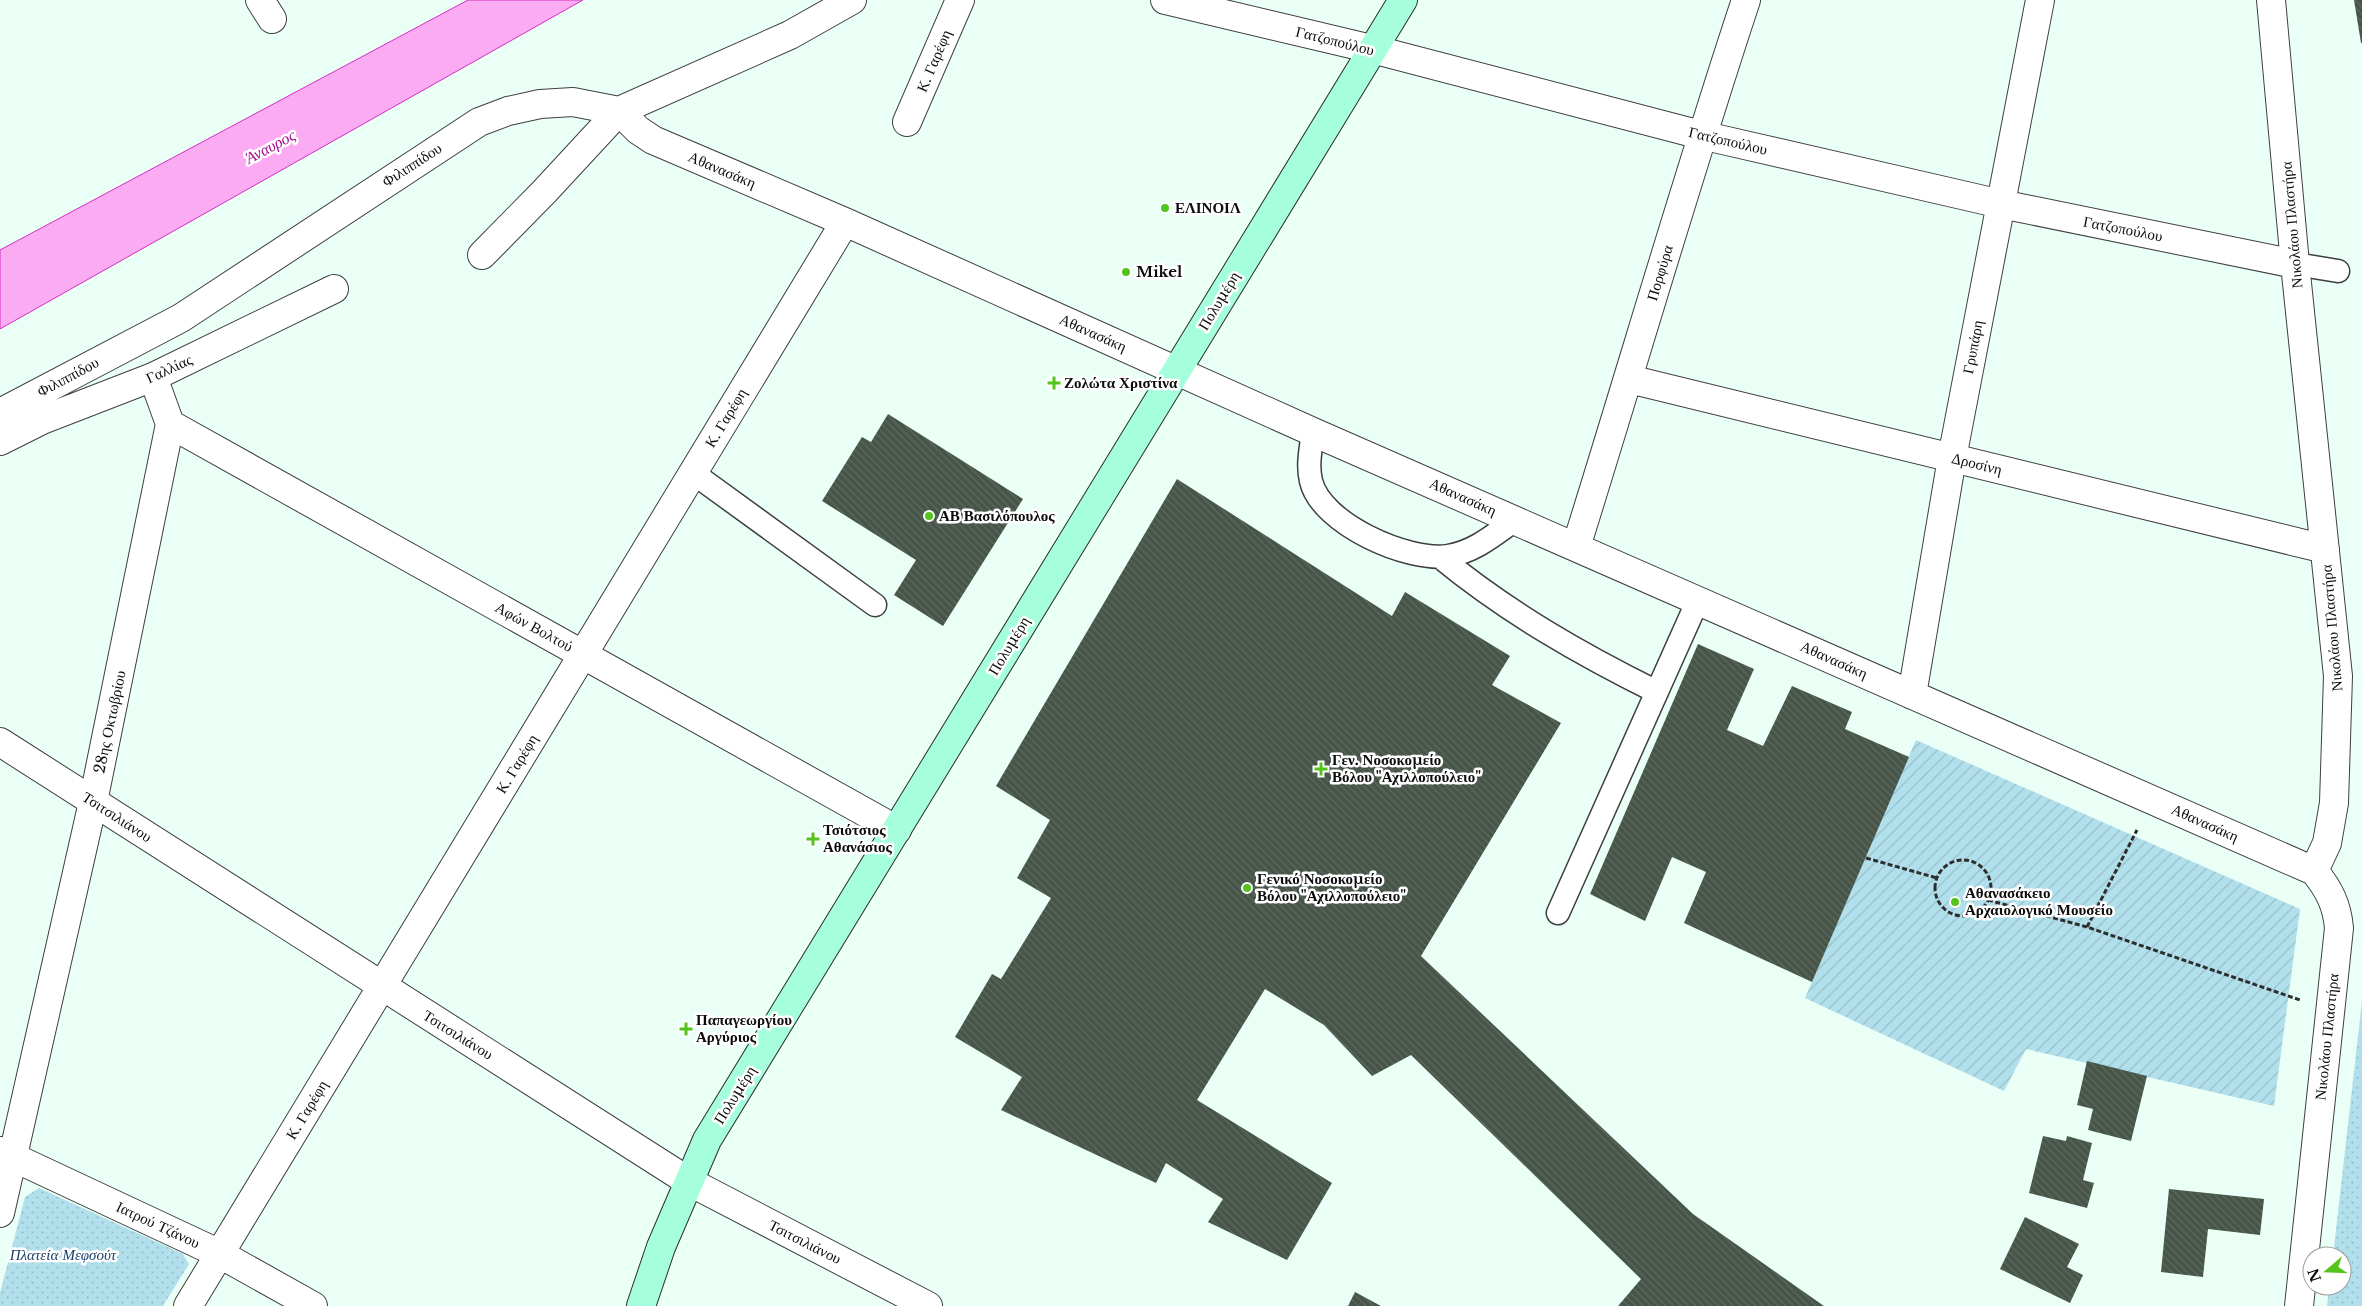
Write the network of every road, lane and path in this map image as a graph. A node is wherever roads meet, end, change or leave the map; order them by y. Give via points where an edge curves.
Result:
1 (852, 0) edge
2 (960, 0) edge
3 (1165, 0) edge
4 (1403, 0) edge
5 (1746, 0) edge
6 (2040, 0) edge
7 (2271, 0) edge
8 (1372, 50) junction
9 (619, 111) junction
10 (908, 122) dead end
11 (1701, 135) junction
12 (2001, 204) junction
13 (845, 222) junction
14 (482, 255) dead end
15 (2295, 264) junction
16 (2338, 270) dead end
17 (334, 289) dead end
18 (1177, 370) junction
19 (153, 378) junction
20 (1629, 378) junction
21 (0, 413) edge
22 (170, 424) junction
23 (1314, 432) junction
24 (0, 441) edge
25 (1952, 458) junction
26 (692, 473) junction
27 (1515, 520) junction
28 (1576, 547) junction
29 (2325, 549) junction
30 (1440, 557) junction
31 (1698, 600) junction
32 (875, 605) dead end
33 (583, 654) junction
34 (1657, 692) junction
35 (1912, 695) junction
36 (0, 742) edge
37 (2152, 800) junction
38 (93, 802) junction
39 (897, 830) junction
40 (1866, 858) dead end
41 (2314, 871) junction
42 (1937, 878) junction
43 (1988, 900) junction
44 (1558, 913) dead end
45 (2087, 927) junction
46 (382, 987) junction
47 (2329, 1007) junction
48 (7, 1154) edge
49 (688, 1181) junction
50 (0, 1213) edge
51 (220, 1254) junction
52 (188, 1306) edge
53 (313, 1306) edge
54 (641, 1306) edge
55 (928, 1306) edge
56 (2299, 1306) edge

1 - 9 street via 790,35
2 - 10 street, Κ. Γαρέφη
3 - 8 street, Γατζοπούλου
4 - 8 main road, Πολυμέρη
5 - 11 street, Πορφύρα
6 - 12 street, Γρυπάρη
7 - 15 street, Νικολάου Πλαστήρα
8 - 11 street, Γατζοπούλου
8 - 18 main road, Πολυμέρη
9 - 13 street, Αθανασάκη via 653,140
9 - 14 street
9 - 21 street, Φιλιππίδου via 573,102 540,104 479,122 181,318
11 - 12 street, Γατζοπούλου
11 - 20 street, Πορφύρα
12 - 15 street, Γατζοπούλου
12 - 25 street, Γρυπάρη
13 - 18 street, Αθανασάκη
13 - 26 street, Κ. Γαρέφη
15 - 16 lane
15 - 29 street, Νικολάου Πλαστήρα
17 - 19 street, Γαλλίας
18 - 23 street, Αθανασάκη
18 - 39 main road, Πολυμέρη
19 - 22 street
19 - 24 street, Γαλλίας via 42,420
20 - 25 street, Δροσίνη
20 - 28 street, Πορφύρα
22 - 33 street, Αφών Βολτού
22 - 38 street, 28ης Οκτωβρίου
23 - 27 street, Αθανασάκη
23 - 30 lane via 1309,470 1311,483 1331,510 1356,530 1396,549 1415,555
25 - 29 street, Δροσίνη
25 - 35 street, Γρυπάρη
26 - 32 lane
26 - 33 street, Κ. Γαρέφη
27 - 28 street, Αθανασάκη
27 - 30 lane via 1477,546
28 - 31 street, Αθανασάκη
29 - 41 street, Νικολάου Πλαστήρα via 2338,696 2334,804 2327,843
30 - 34 lane via 1501,604 1550,635
31 - 34 lane
31 - 35 street, Αθανασάκη
33 - 39 street, Αφών Βολτού
33 - 46 street, Κ. Γαρέφη
34 - 44 lane
35 - 37 street, Αθανασάκη
36 - 38 street, Τσιτσιλιάνου
37 - 41 street, Αθανασάκη
37 - 45 path
38 - 46 street, Τσιτσιλιάνου
38 - 48 street, 28ης Οκτωβρίου
39 - 49 main road, Πολυμέρη via 707,1140
40 - 42 path
41 - 47 street, Νικολάου Πλαστήρα via 2335,902 2338,915
42 - 43 path via 1935,890 1938,899 1950,912 1967,916 1976,913
42 - 43 path via 1946,865 1954,861 1973,861 1988,873 1991,882
43 - 45 path
45 - 47 path via 2288,997
46 - 49 street, Τσιτσιλιάνου
46 - 51 street, Κ. Γαρέφη
47 - 56 street, Νικολάου Πλαστήρα
48 - 50 street, 28ης Οκτωβρίου
48 - 51 street, Ιατρού Τζάνου
49 - 54 main road, Πολυμέρη
49 - 55 street, Τσιτσιλιάνου
51 - 52 street, Κ. Γαρέφη
51 - 53 street, Ιατρού Τζάνου

